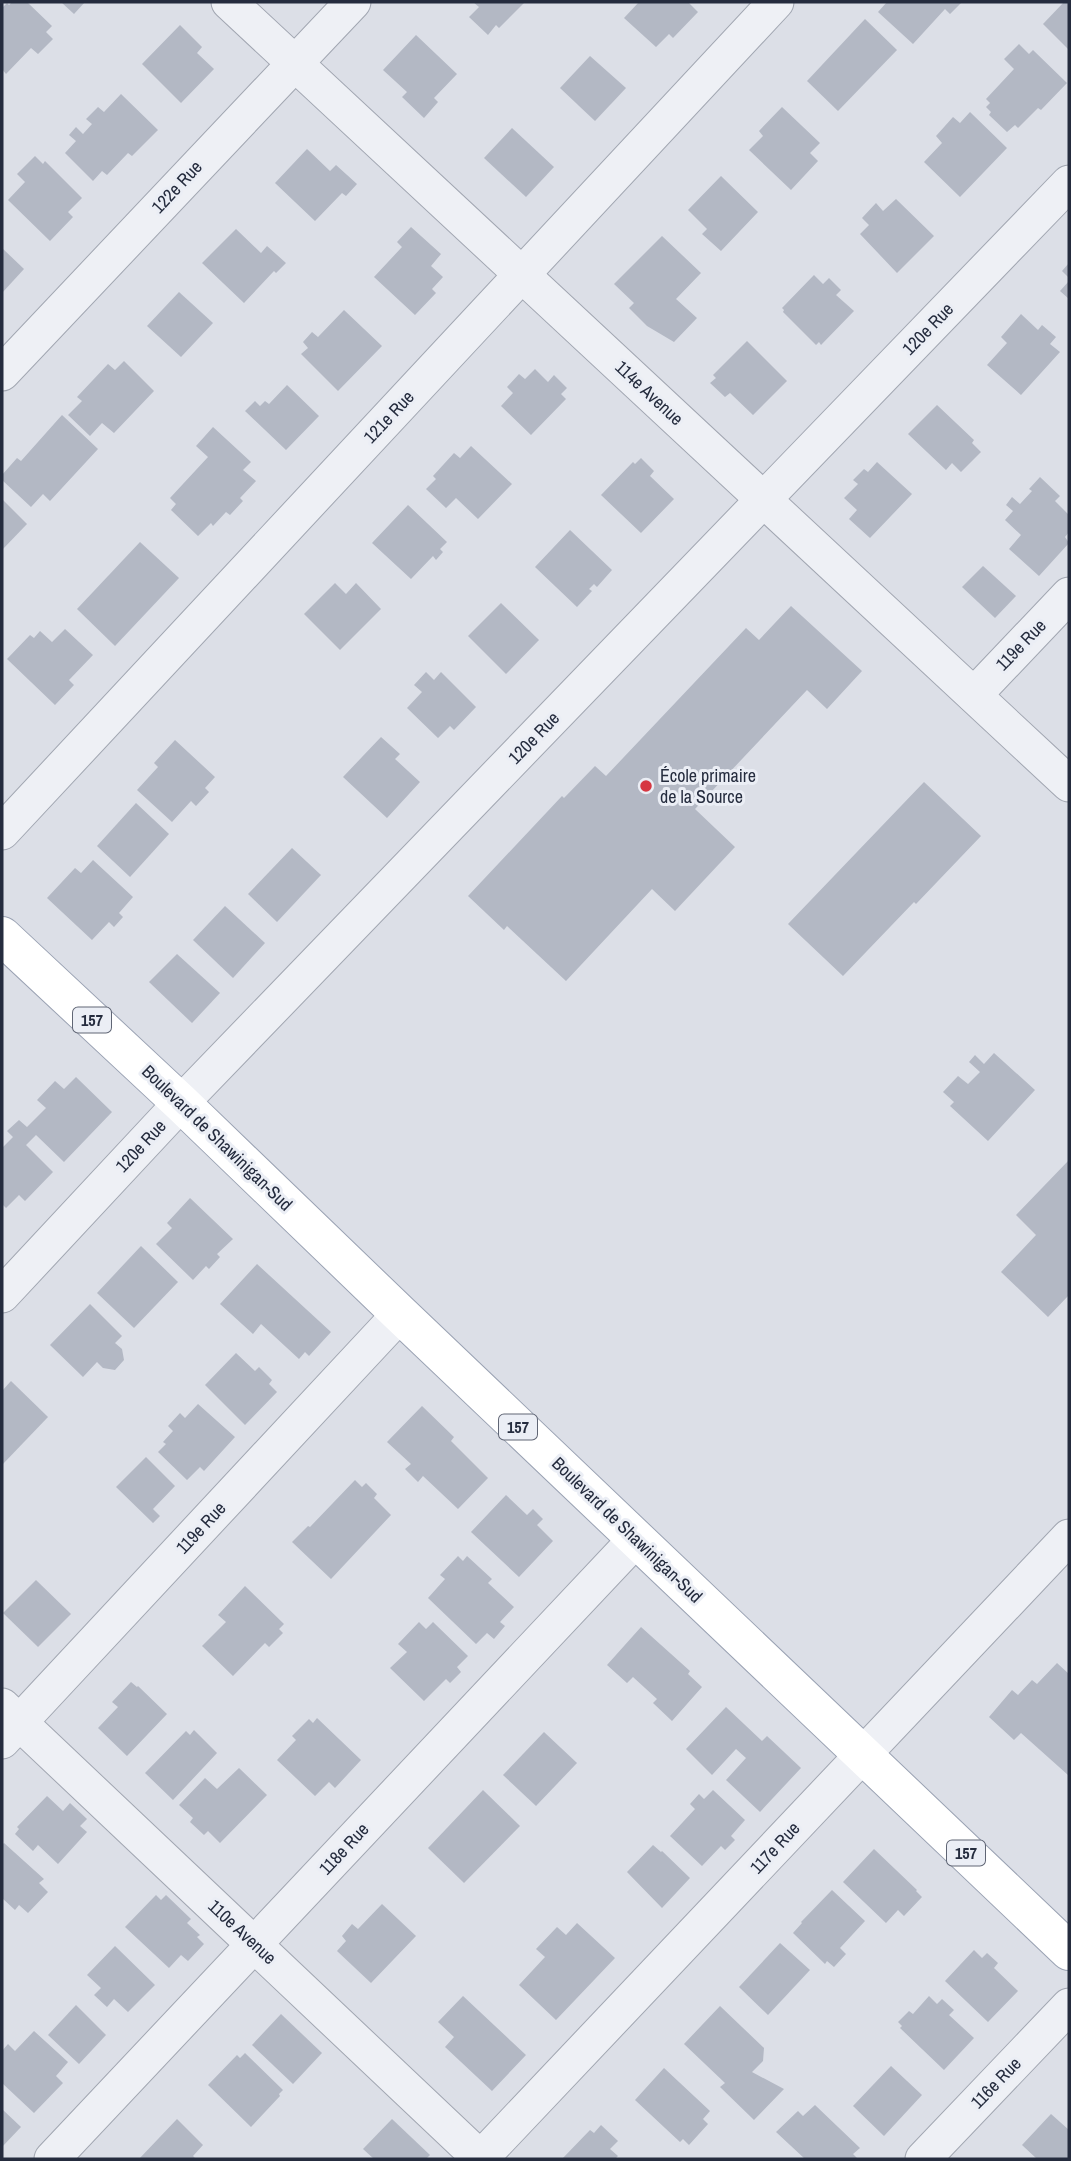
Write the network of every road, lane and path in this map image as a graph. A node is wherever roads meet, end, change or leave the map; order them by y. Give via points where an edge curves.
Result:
1 (229, 2) edge
2 (353, 2) edge
3 (776, 2) edge
4 (295, 63) junction
5 (1069, 183) edge
6 (522, 275) junction
7 (2, 373) edge
8 (763, 500) junction
9 (1069, 595) edge
10 (974, 695) junction
11 (1069, 784) edge
12 (2, 832) edge
13 (2, 936) edge
14 (181, 1103) junction
15 (2, 1295) edge
16 (400, 1314) junction
17 (1069, 1537) edge
18 (636, 1539) junction
19 (8, 1723) edge
20 (863, 1755) junction
21 (254, 1944) junction
22 (1069, 1951) edge
23 (1069, 2006) edge
24 (52, 2159) edge
25 (481, 2159) edge
26 (923, 2159) edge

1 - 4 street, 114e Avenue
2 - 4 street, 122e Rue
3 - 6 street, 121e Rue
4 - 6 street, 114e Avenue
4 - 7 street, 122e Rue
5 - 8 street, 120e Rue
6 - 8 street, 114e Avenue
6 - 12 street, 121e Rue
8 - 10 street, 114e Avenue
8 - 14 street, 120e Rue
9 - 10 street, 119e Rue
10 - 11 street, 114e Avenue
13 - 14 main road, Boulevard de Shawinigan-Sud / 157
14 - 15 street, 120e Rue
14 - 16 main road, Boulevard de Shawinigan-Sud / 157
16 - 18 main road, Boulevard de Shawinigan-Sud / 157
16 - 19 street, 119e Rue
17 - 20 street, 117e Rue
18 - 20 main road, Boulevard de Shawinigan-Sud / 157
18 - 21 street, 118e Rue
19 - 21 street, 110e Avenue
20 - 22 main road, Boulevard de Shawinigan-Sud / 157
20 - 25 street, 117e Rue
21 - 24 street, 118e Rue
21 - 25 street, 110e Avenue
23 - 26 street, 116e Rue

